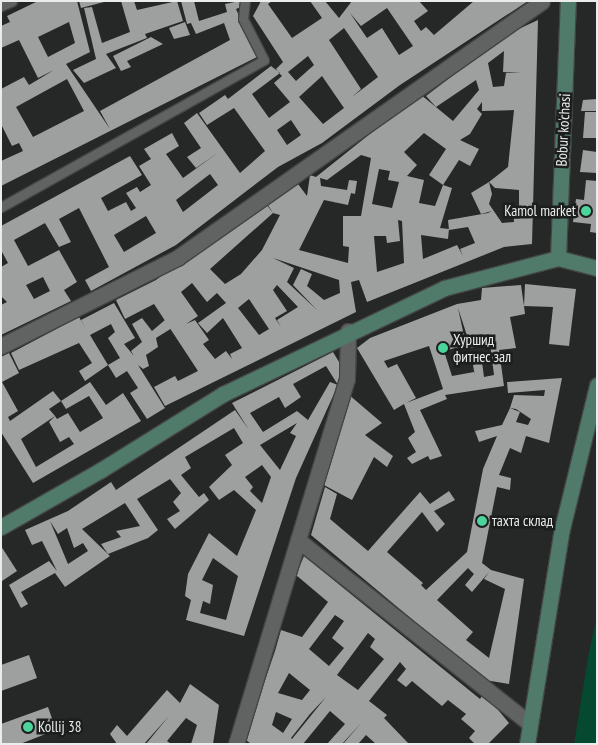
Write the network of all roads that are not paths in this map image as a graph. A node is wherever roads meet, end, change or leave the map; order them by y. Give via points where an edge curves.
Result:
1 (12, 1) edge
2 (245, 1) edge
3 (542, 1) edge
4 (568, 1) edge
5 (1, 6) edge
6 (1, 207) edge
7 (558, 258) junction
8 (597, 268) edge
9 (348, 331) junction
10 (1, 346) edge
11 (597, 385) edge
12 (1, 527) edge
13 (298, 540) junction
14 (528, 722) junction
15 (236, 744) edge
16 (527, 744) edge

1 - 5 lane
2 - 6 lane via 243,19 264,60
3 - 10 street via 177,258
4 - 7 street, Bobur ko'chasi
7 - 8 street
7 - 9 street via 444,288
9 - 12 street via 223,394 102,470
9 - 13 street via 347,379
11 - 14 street via 562,529
13 - 14 street
13 - 15 street
14 - 16 street

